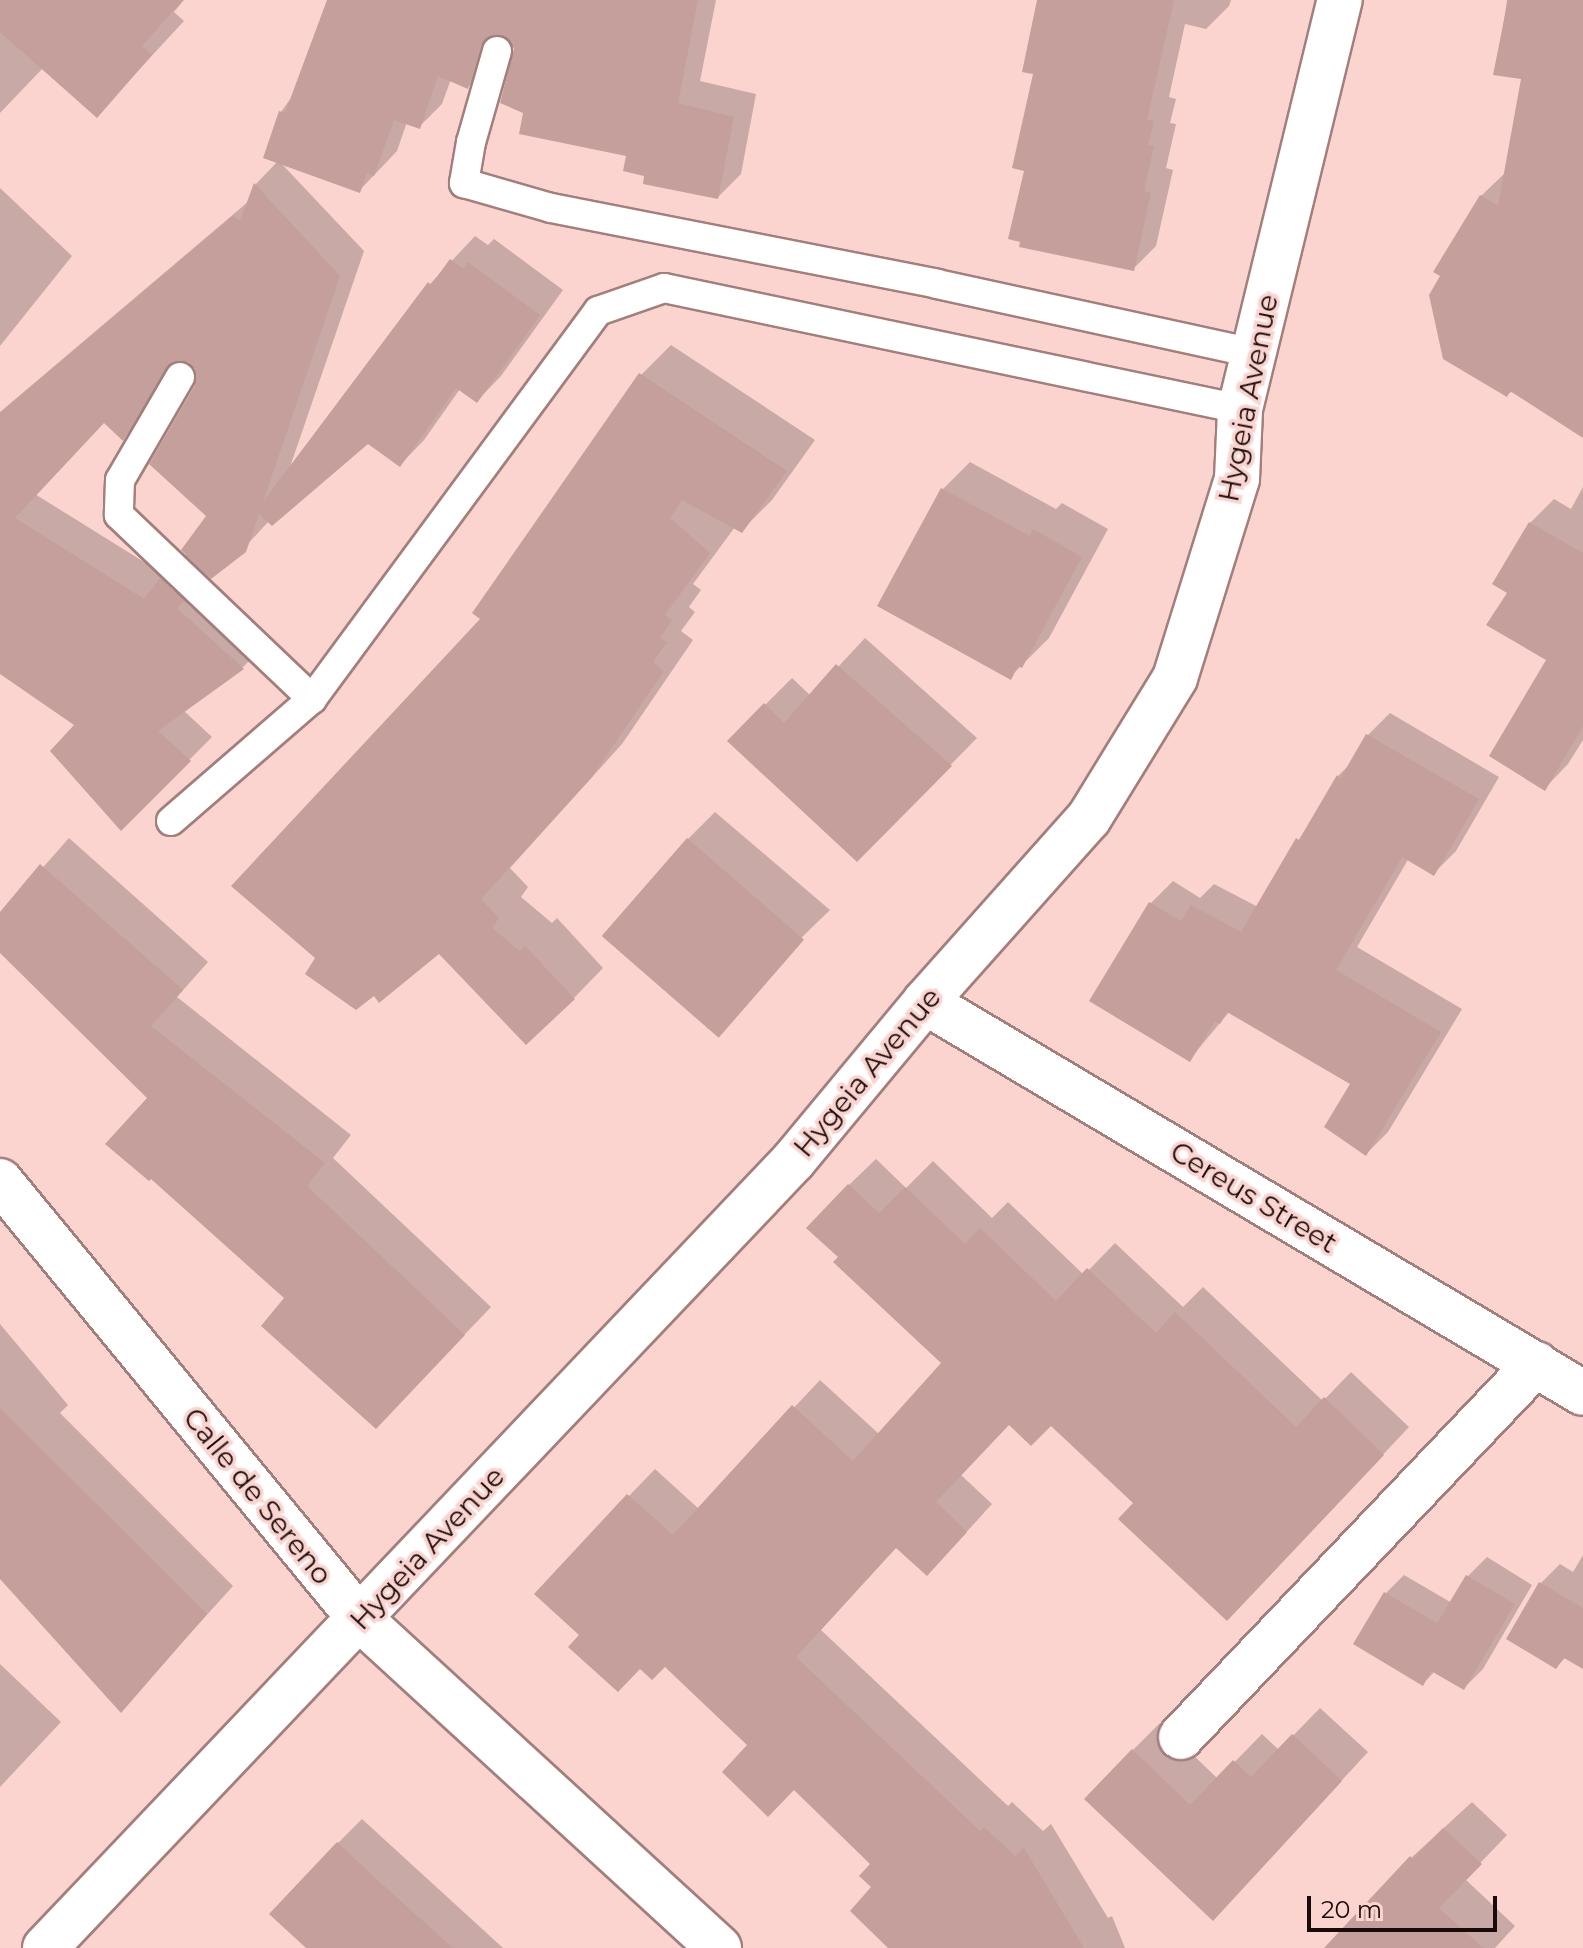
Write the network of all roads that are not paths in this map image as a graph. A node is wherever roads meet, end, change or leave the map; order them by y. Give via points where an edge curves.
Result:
1 (1340, 0) edge
2 (497, 51) dead end
3 (1254, 353) junction
4 (180, 377) dead end
5 (1240, 409) junction
6 (312, 699) junction
7 (171, 821) dead end
8 (925, 1002) junction
9 (0, 1181) edge
10 (1536, 1364) junction
11 (1583, 1393) edge
12 (360, 1619) junction
13 (1181, 1737) dead end
14 (45, 1948) edge
15 (719, 1948) edge

1 - 3 street, Hygeia Avenue
2 - 3 lane via 464,183 551,208
3 - 5 street, Hygeia Avenue
4 - 6 lane via 120,480 119,515
5 - 6 lane via 664,288 598,311
5 - 8 street, Hygeia Avenue via 1237,479 1175,678 1089,818
6 - 7 lane
8 - 10 street, Cereus Street
8 - 12 street, Hygeia Avenue via 794,1160
9 - 12 street, Calle de Sereno
10 - 11 street, Cereus Street
10 - 13 street
12 - 14 street, Hygeia Avenue
12 - 15 street, Calle de Sereno

